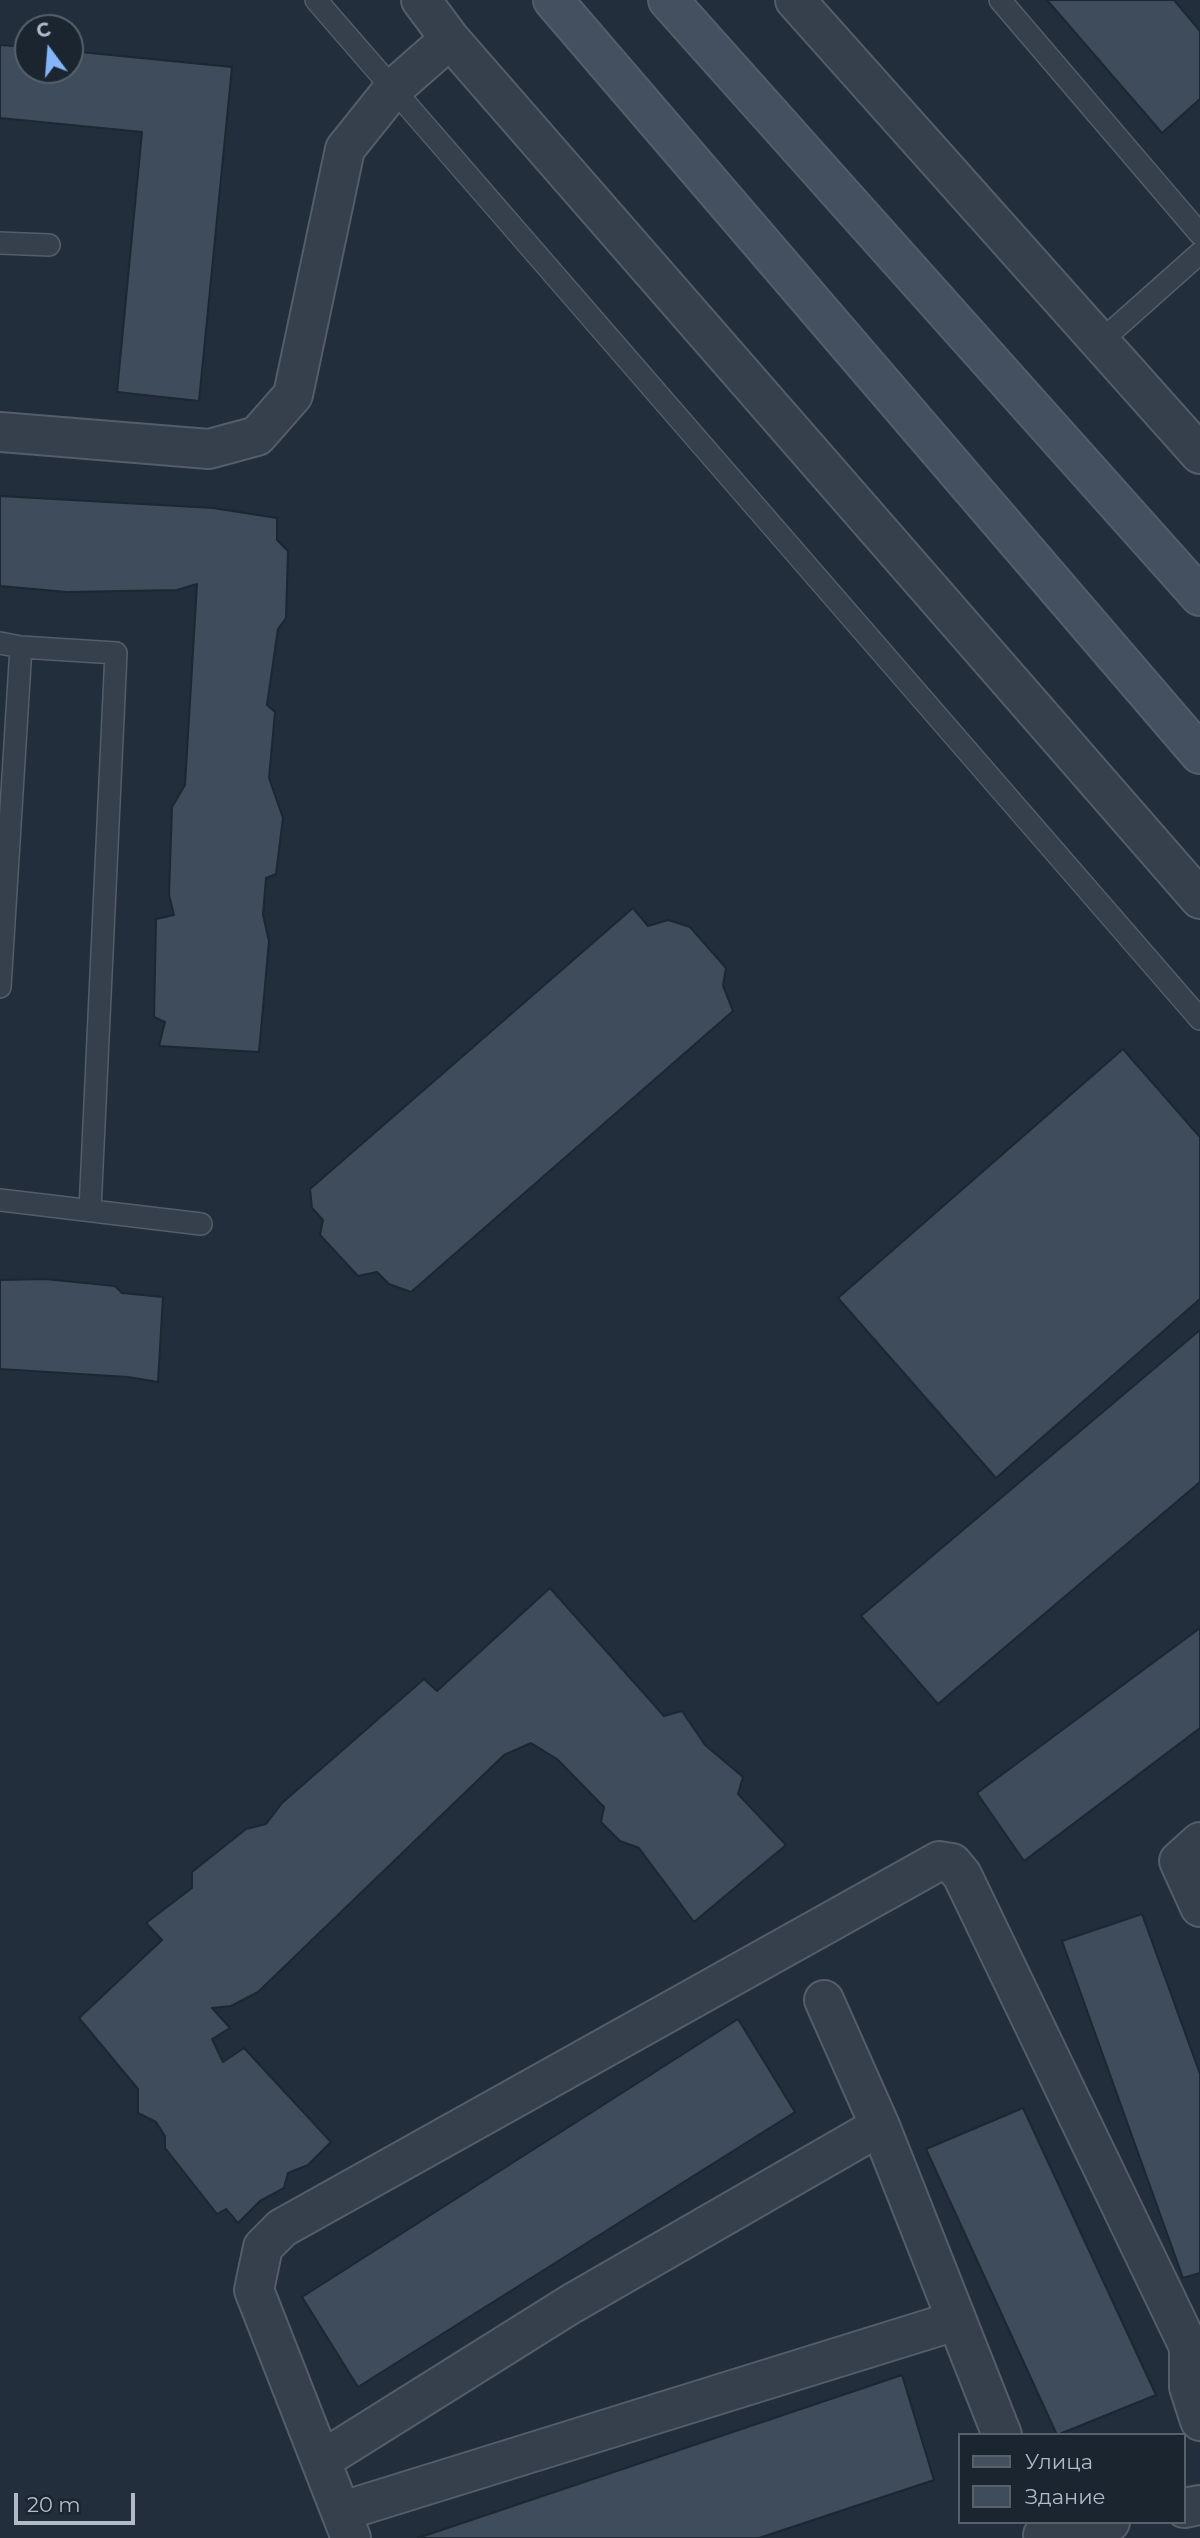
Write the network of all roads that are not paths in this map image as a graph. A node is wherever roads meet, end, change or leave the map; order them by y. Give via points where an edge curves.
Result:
1 (316, 0) edge
2 (421, 0) edge
3 (553, 0) edge
4 (668, 0) edge
5 (794, 0) edge
6 (1000, 0) edge
7 (450, 39) junction
8 (393, 89) junction
9 (1200, 234) edge
10 (0, 243) edge
11 (49, 245) dead end
12 (1200, 253) edge
13 (1101, 341) junction
14 (0, 432) edge
15 (1200, 454) edge
16 (1200, 596) edge
17 (10, 645) edge
18 (1200, 754) edge
19 (1200, 899) edge
20 (0, 987) edge
21 (1200, 1019) edge
22 (0, 1200) edge
23 (90, 1210) junction
24 (201, 1224) dead end
25 (1200, 1842) edge
26 (1200, 1907) edge
27 (824, 2000) dead end
28 (880, 2126) junction
29 (955, 2320) junction
30 (1195, 2342) edge
31 (1200, 2421) edge
32 (1001, 2433) edge
33 (322, 2460) junction
34 (1095, 2524) edge
35 (347, 2525) edge
36 (1037, 2532) edge

1 - 8 lane
2 - 7 street
3 - 18 street
4 - 16 street
5 - 13 street
6 - 9 lane
7 - 8 street
7 - 19 street
8 - 14 street via 345,149 293,395 257,436 209,449
8 - 21 lane
10 - 11 lane
12 - 13 lane
13 - 15 street
17 - 20 lane
17 - 23 lane via 116,653
22 - 23 lane
23 - 24 lane
25 - 26 street via 1180,1861
27 - 28 street
28 - 29 street
28 - 33 street via 571,2304
29 - 32 street
29 - 35 street
30 - 31 street via 1189,2387
30 - 33 street via 962,1875 952,1863 939,1861 282,2228 263,2247 254,2290
33 - 35 street
34 - 36 street

